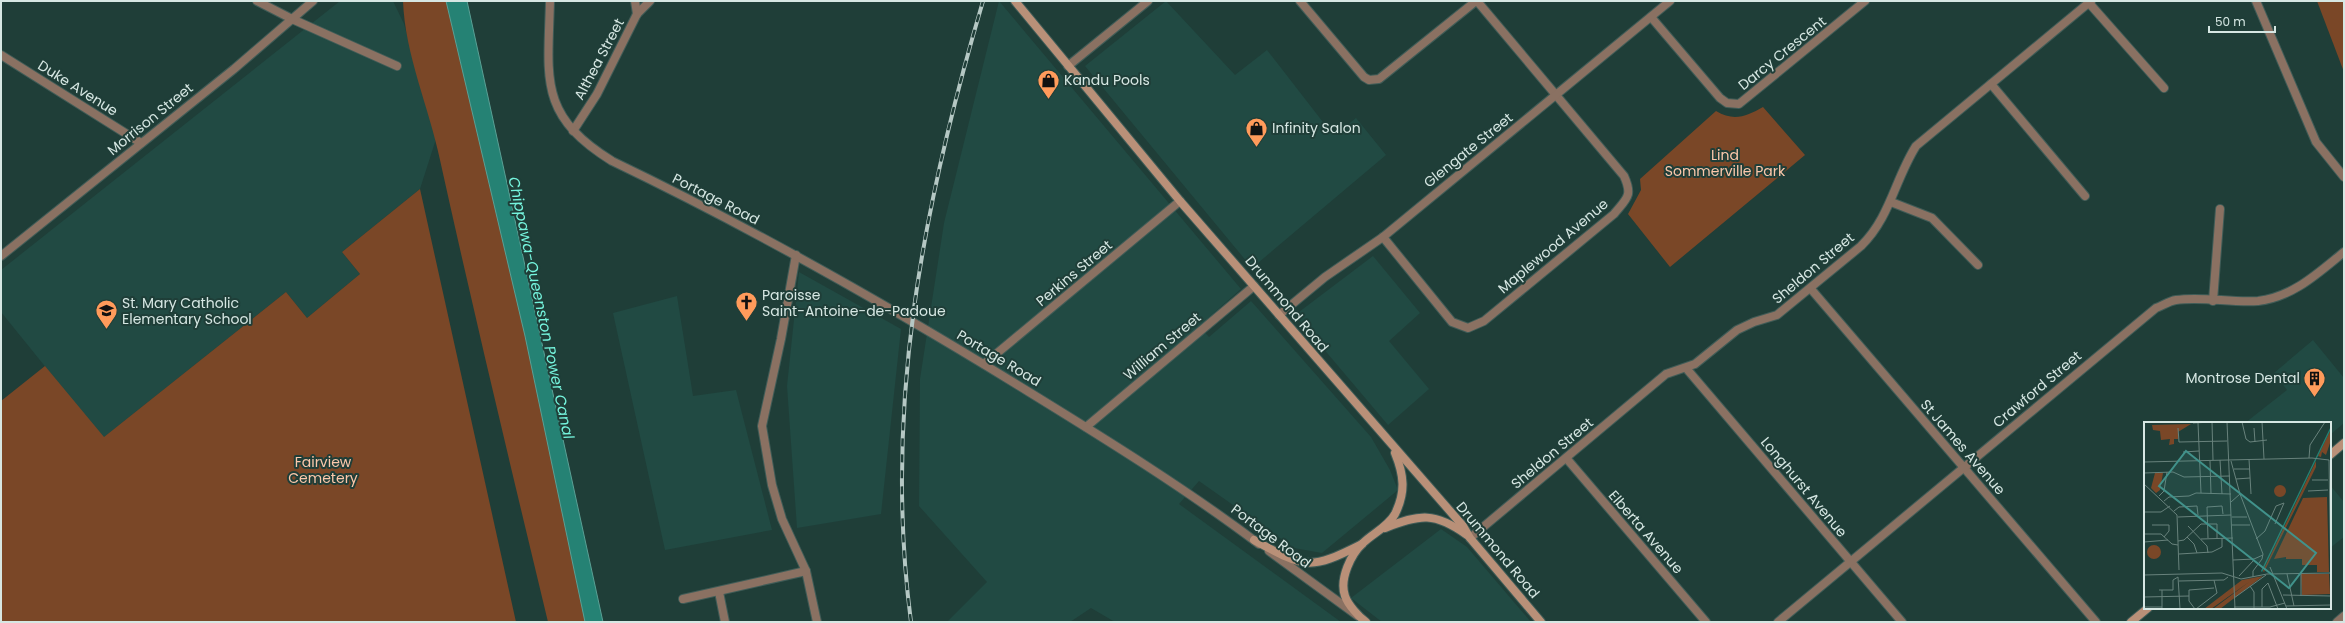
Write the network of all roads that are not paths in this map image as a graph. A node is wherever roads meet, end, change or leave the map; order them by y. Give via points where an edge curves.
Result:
1 (257, 1) edge
2 (313, 1) edge
3 (550, 1) edge
4 (635, 1) edge
5 (650, 1) edge
6 (1015, 1) edge
7 (1148, 1) edge
8 (1300, 1) edge
9 (1477, 1) edge
10 (1670, 1) edge
11 (1865, 1) edge
12 (2256, 1) edge
13 (2090, 2) edge
14 (637, 14) junction
15 (1651, 17) junction
16 (292, 20) junction
17 (1, 55) edge
18 (397, 66) dead end
19 (1068, 66) junction
20 (1991, 84) junction
21 (2164, 88) dead end
22 (1555, 96) junction
23 (573, 131) junction
24 (141, 143) junction
25 (2344, 177) edge
26 (2085, 196) dead end
27 (1180, 201) junction
28 (1891, 202) junction
29 (2220, 209) dead end
30 (1383, 237) junction
31 (2344, 252) edge
32 (796, 255) junction
33 (1, 256) edge
34 (1978, 265) dead end
35 (1254, 286) junction
36 (1810, 290) junction
37 (2213, 301) junction
38 (1278, 315) junction
39 (984, 364) junction
40 (1686, 368) junction
41 (1086, 427) junction
42 (2344, 444) edge
43 (1392, 447) junction
44 (2331, 454) edge
45 (1567, 458) junction
46 (1964, 468) junction
47 (1382, 529) junction
48 (1470, 538) junction
49 (1254, 540) junction
50 (1362, 543) junction
51 (1850, 561) junction
52 (806, 571) junction
53 (719, 592) junction
54 (683, 599) dead end
55 (2147, 609) edge
56 (2344, 616) edge
57 (1363, 620) edge
58 (725, 622) edge
59 (817, 622) edge
60 (1541, 622) edge
61 (1706, 622) edge
62 (1778, 622) edge
63 (1902, 622) edge
64 (2096, 622) edge
65 (2131, 622) edge
66 (2338, 622) edge

1 - 16 street
2 - 16 street, Morrison Street
3 - 23 street, Portage Road via 549,84 556,107
4 - 14 street
5 - 14 street, Althea Street
6 - 19 main road, Drummond Road
7 - 19 street
8 - 9 street via 1369,80 1379,79
9 - 22 street, Maplewood Avenue
10 - 15 street, Glengate Street
11 - 15 street, Darcy Crescent via 1739,104 1727,103 1720,98
12 - 25 street via 2316,142
13 - 20 street, Sheldon Street
13 - 21 street
14 - 23 street, Althea Street via 597,94
15 - 22 street, Glengate Street
16 - 18 street
16 - 24 street, Morrison Street
17 - 24 street, Duke Avenue
19 - 27 main road, Drummond Road
20 - 26 street
20 - 28 street, Sheldon Street via 1916,146 1907,160
22 - 30 street, Glengate Street
22 - 30 street, Maplewood Avenue via 1624,176 1630,188 1629,196 1608,218 1484,321 1468,328 1452,322
23 - 32 street, Portage Road via 590,148 612,161
24 - 33 street, Morrison Street
27 - 35 main road, Drummond Road
27 - 39 street, Perkins Street
28 - 34 street via 1932,218
28 - 36 street, Sheldon Street via 1872,235
29 - 37 street
30 - 38 street, Glengate Street via 1325,277
31 - 37 street, Crawford Street via 2310,280 2289,292 2258,301
32 - 39 street, Portage Road
32 - 52 street via 762,426 772,485 782,519
35 - 38 main road, Drummond Road
35 - 41 street, William Street
36 - 40 street, Sheldon Street via 1777,316 1737,330
36 - 46 street, St James Avenue
37 - 46 street, Crawford Street via 2175,300 2156,308
38 - 43 main road, Drummond Road
39 - 41 street, Portage Road
40 - 45 street, Sheldon Street via 1666,374
40 - 51 street, Longhurst Avenue
41 - 49 street, Portage Road
42 - 44 main road
43 - 47 main road via 1404,480 1403,492 1394,516
43 - 48 main road, Drummond Road via 1463,526
45 - 48 street, Sheldon Street
45 - 61 street, Elberta Avenue
46 - 51 street, Crawford Street
46 - 64 street, St James Avenue
47 - 48 main road via 1405,520 1428,517 1449,522
47 - 50 main road
48 - 60 main road, Drummond Road
49 - 50 main road via 1302,563 1333,559
49 - 57 street, Portage Road
50 - 57 main road via 1346,572 1345,596
51 - 62 street, Crawford Street
51 - 63 street, Longhurst Avenue
52 - 53 street
52 - 59 street
53 - 54 street
53 - 58 street
55 - 65 main road
56 - 66 street

